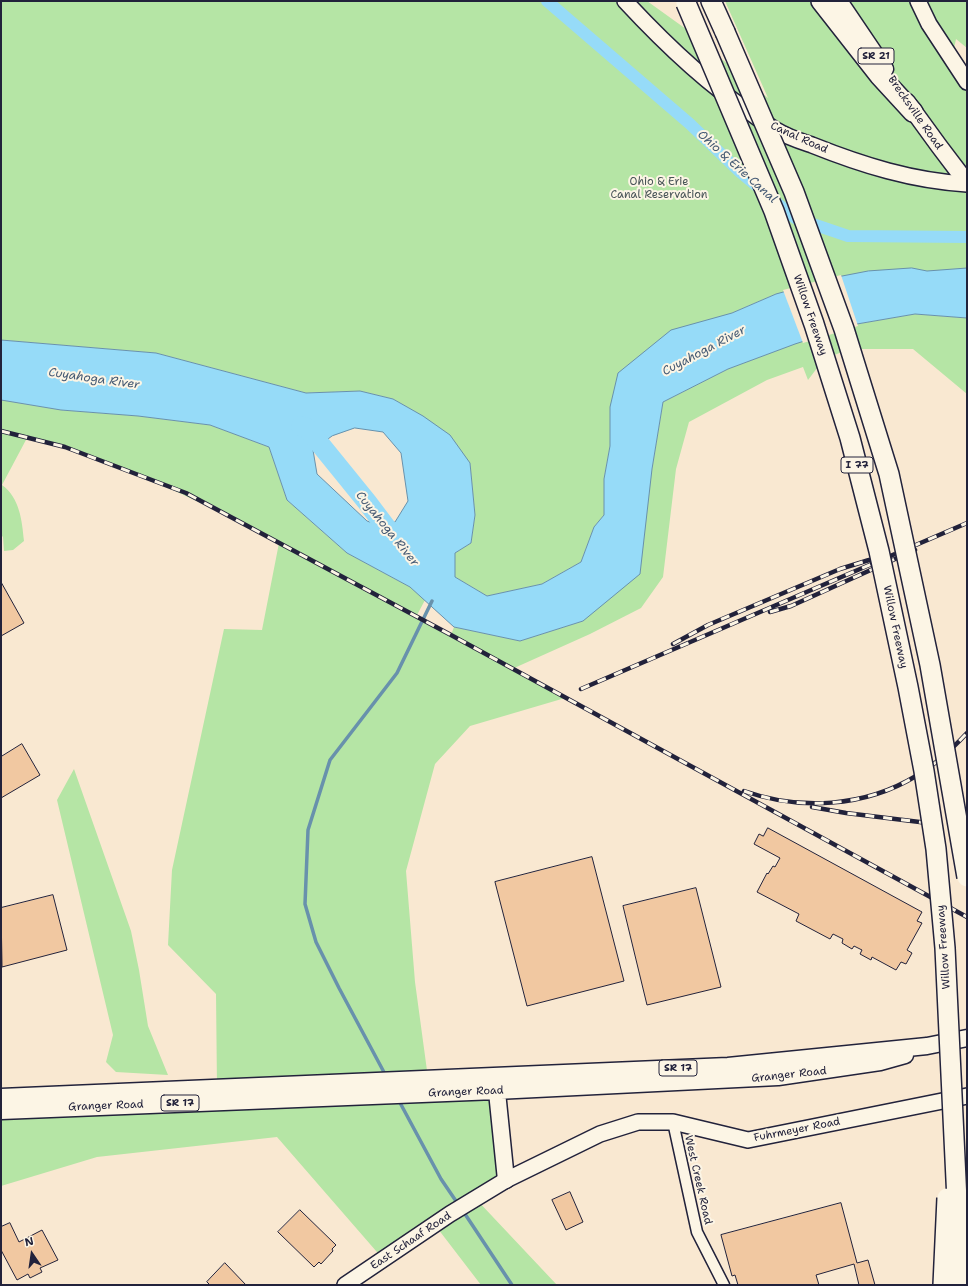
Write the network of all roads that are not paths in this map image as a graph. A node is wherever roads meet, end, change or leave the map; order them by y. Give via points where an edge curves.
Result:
1 (625, 1) edge
2 (711, 1) edge
3 (821, 1) edge
4 (838, 1) edge
5 (918, 1) edge
6 (686, 2) edge
7 (967, 82) edge
8 (913, 112) junction
9 (967, 183) edge
10 (967, 877) edge
11 (945, 948) junction
12 (967, 1038) edge
13 (496, 1084) junction
14 (354, 1089) junction
15 (301, 1091) junction
16 (967, 1096) edge
17 (1, 1097) edge
18 (1, 1111) edge
19 (672, 1122) junction
20 (506, 1180) junction
21 (476, 1198) joint
22 (345, 1285) edge
23 (724, 1285) edge
24 (943, 1285) edge
25 (961, 1285) edge

1 - 9 street, Canal Road via 705,79 776,131 839,156 901,175
2 - 10 highway, I 77, bridge via 799,206 844,329 889,474 930,665
3 - 8 highway via 879,75
4 - 8 main road, Brecksville Road / SR 21
5 - 7 street via 929,24
6 - 11 highway, Willow Freeway / I 77, bridge via 774,211 814,324 850,438 880,559 921,756 936,849
8 - 9 main road, Brecksville Road / SR 21
11 - 24 highway, bridge via 947,1201
11 - 25 highway, Willow Freeway / I 77, bridge
12 - 13 main road, Granger Road / SR 17 via 927,1046 870,1051 778,1070
13 - 14 main road, Granger Road / SR 17 via 436,1093
13 - 14 main road, Granger Road / SR 17 via 428,1078
13 - 20 main road
14 - 15 main road, Granger Road / SR 17
15 - 17 main road, Granger Road / SR 17
15 - 18 main road, Granger Road / SR 17
16 - 19 street, Fuhrmeyer Road via 748,1140
19 - 20 street, Fuhrmeyer Road via 638,1122 600,1134
19 - 23 street, West Creek Road via 697,1232
20 - 21 street, Fuhrmeyer Road
21 - 22 street, East Schaaf Road

